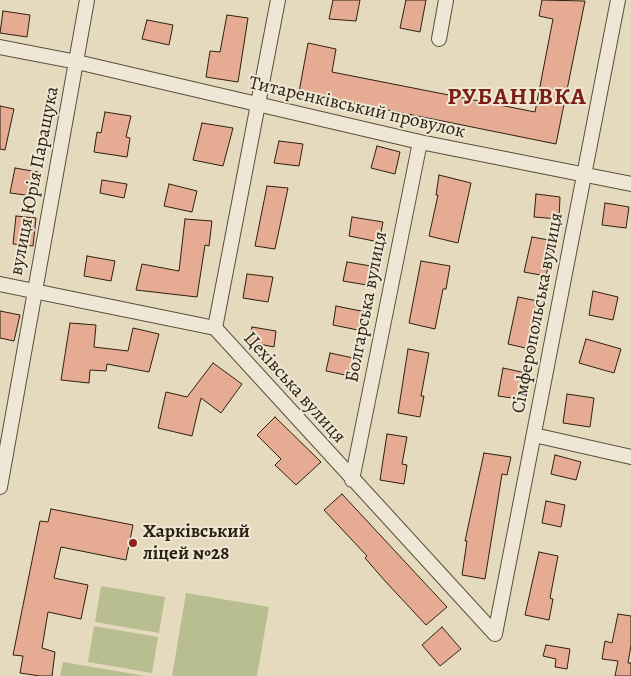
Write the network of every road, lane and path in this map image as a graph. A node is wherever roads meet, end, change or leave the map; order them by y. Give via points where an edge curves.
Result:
1 (87, 0) edge
2 (278, 0) edge
3 (446, 0) edge
4 (618, 0) edge
5 (439, 39) dead end
6 (0, 47) edge
7 (77, 62) junction
8 (258, 106) junction
9 (420, 142) junction
10 (584, 176) junction
11 (631, 184) edge
12 (0, 284) edge
13 (34, 291) junction
14 (215, 328) junction
15 (534, 435) junction
16 (631, 457) edge
17 (352, 480) junction
18 (0, 487) edge
19 (495, 634) joint

1 - 7 street, вулиця Юрія Паращука
2 - 8 street
3 - 5 street
4 - 10 street, Сімферопольська вулиця
6 - 7 street, Титаренківський провулок
7 - 8 street, Титаренківський провулок
7 - 13 street, вулиця Юрія Паращука
8 - 9 street, Титаренківський провулок
8 - 14 street
9 - 10 street, Титаренківський провулок
9 - 17 street, Болгарська вулиця
10 - 11 street, Титаренківський провулок
10 - 15 street, Сімферопольська вулиця
12 - 13 street, Цехівська вулиця
13 - 14 street, Цехівська вулиця
13 - 18 street, вулиця Юрія Паращука
14 - 17 street, Цехівська вулиця
15 - 16 street
15 - 19 street, Сімферопольська вулиця
17 - 19 street, Цехівська вулиця

